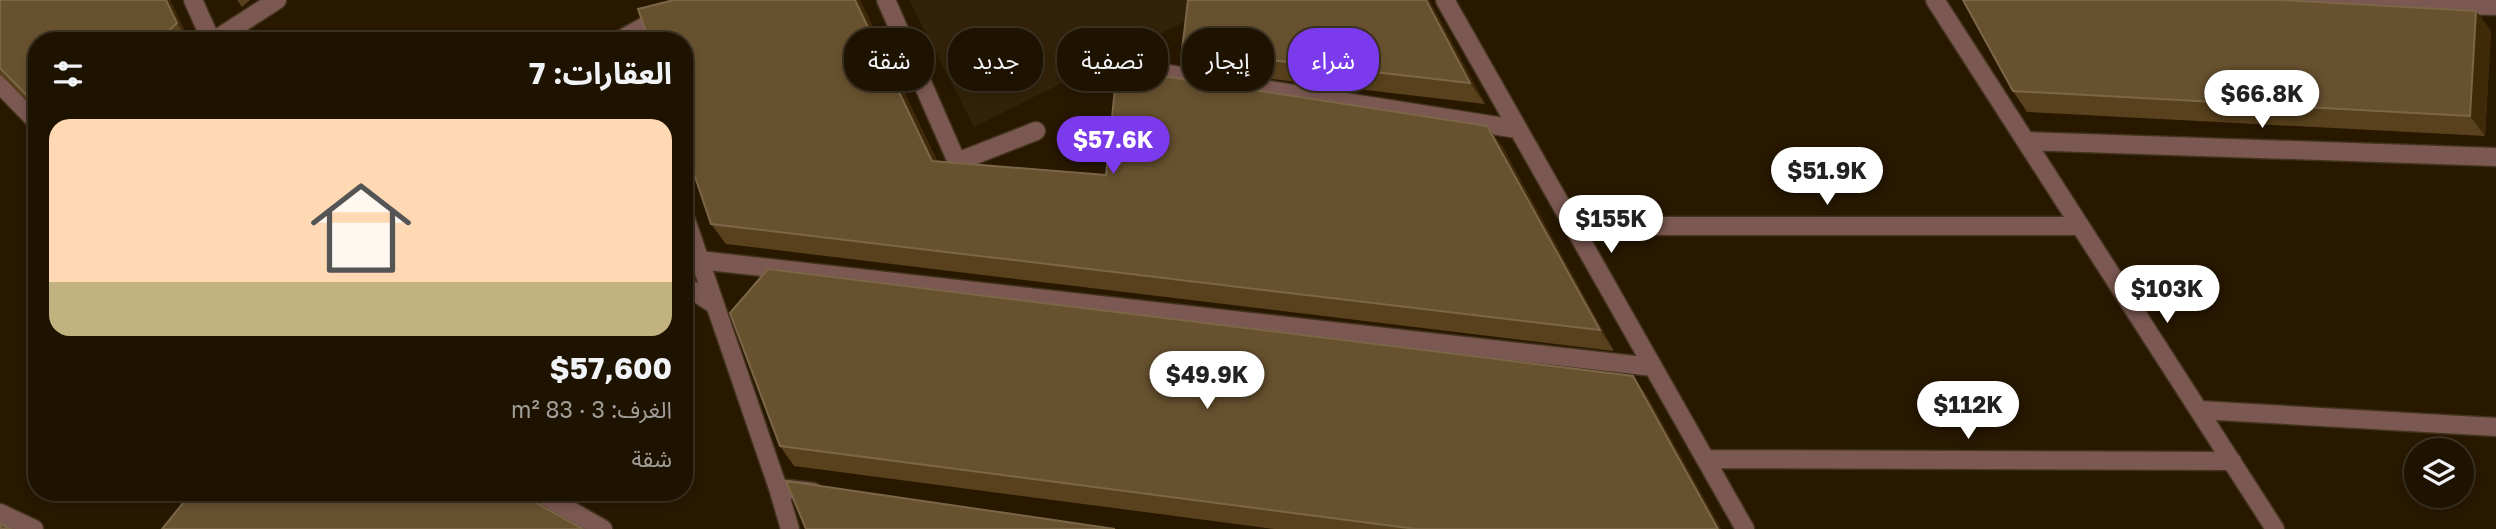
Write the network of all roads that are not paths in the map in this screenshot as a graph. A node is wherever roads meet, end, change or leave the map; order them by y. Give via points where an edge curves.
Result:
1 (193, 0) edge
2 (277, 0) edge
3 (691, 0) edge
4 (886, 0) edge
5 (1445, 0) edge
6 (1935, 0) edge
7 (2254, 0) edge
8 (2456, 3) edge
9 (2496, 6) edge
10 (209, 32) edge
11 (226, 32) edge
12 (636, 32) edge
13 (1168, 74) edge
14 (0, 84) edge
15 (28, 113) edge
16 (1517, 129) junction
17 (1036, 131) dead end
18 (2026, 141) junction
19 (2496, 157) edge
20 (1573, 226) junction
21 (2080, 226) junction
22 (693, 242) edge
23 (699, 260) junction
24 (693, 291) edge
25 (715, 305) junction
26 (1653, 367) junction
27 (2199, 410) junction
28 (2496, 427) edge
29 (1705, 459) junction
30 (2232, 461) junction
31 (778, 488) junction
32 (832, 494) edge
33 (554, 501) edge
34 (0, 513) edge
35 (34, 529) edge
36 (603, 529) edge
37 (790, 529) edge
38 (1745, 529) edge
39 (2275, 529) edge

1 - 10 street
2 - 11 street
3 - 12 street
4 - 17 street via 957,162
5 - 16 street
6 - 18 street
7 - 8 street
8 - 9 street
13 - 16 street
14 - 15 street
16 - 20 street
18 - 19 street
18 - 21 street
20 - 21 street
20 - 26 street
21 - 27 street
22 - 23 street
23 - 25 street
23 - 26 street
24 - 25 street
25 - 31 street
26 - 29 street
27 - 28 street
27 - 30 street
29 - 30 street
29 - 38 street
30 - 39 street
31 - 32 street
31 - 37 street
33 - 36 street
34 - 35 street

